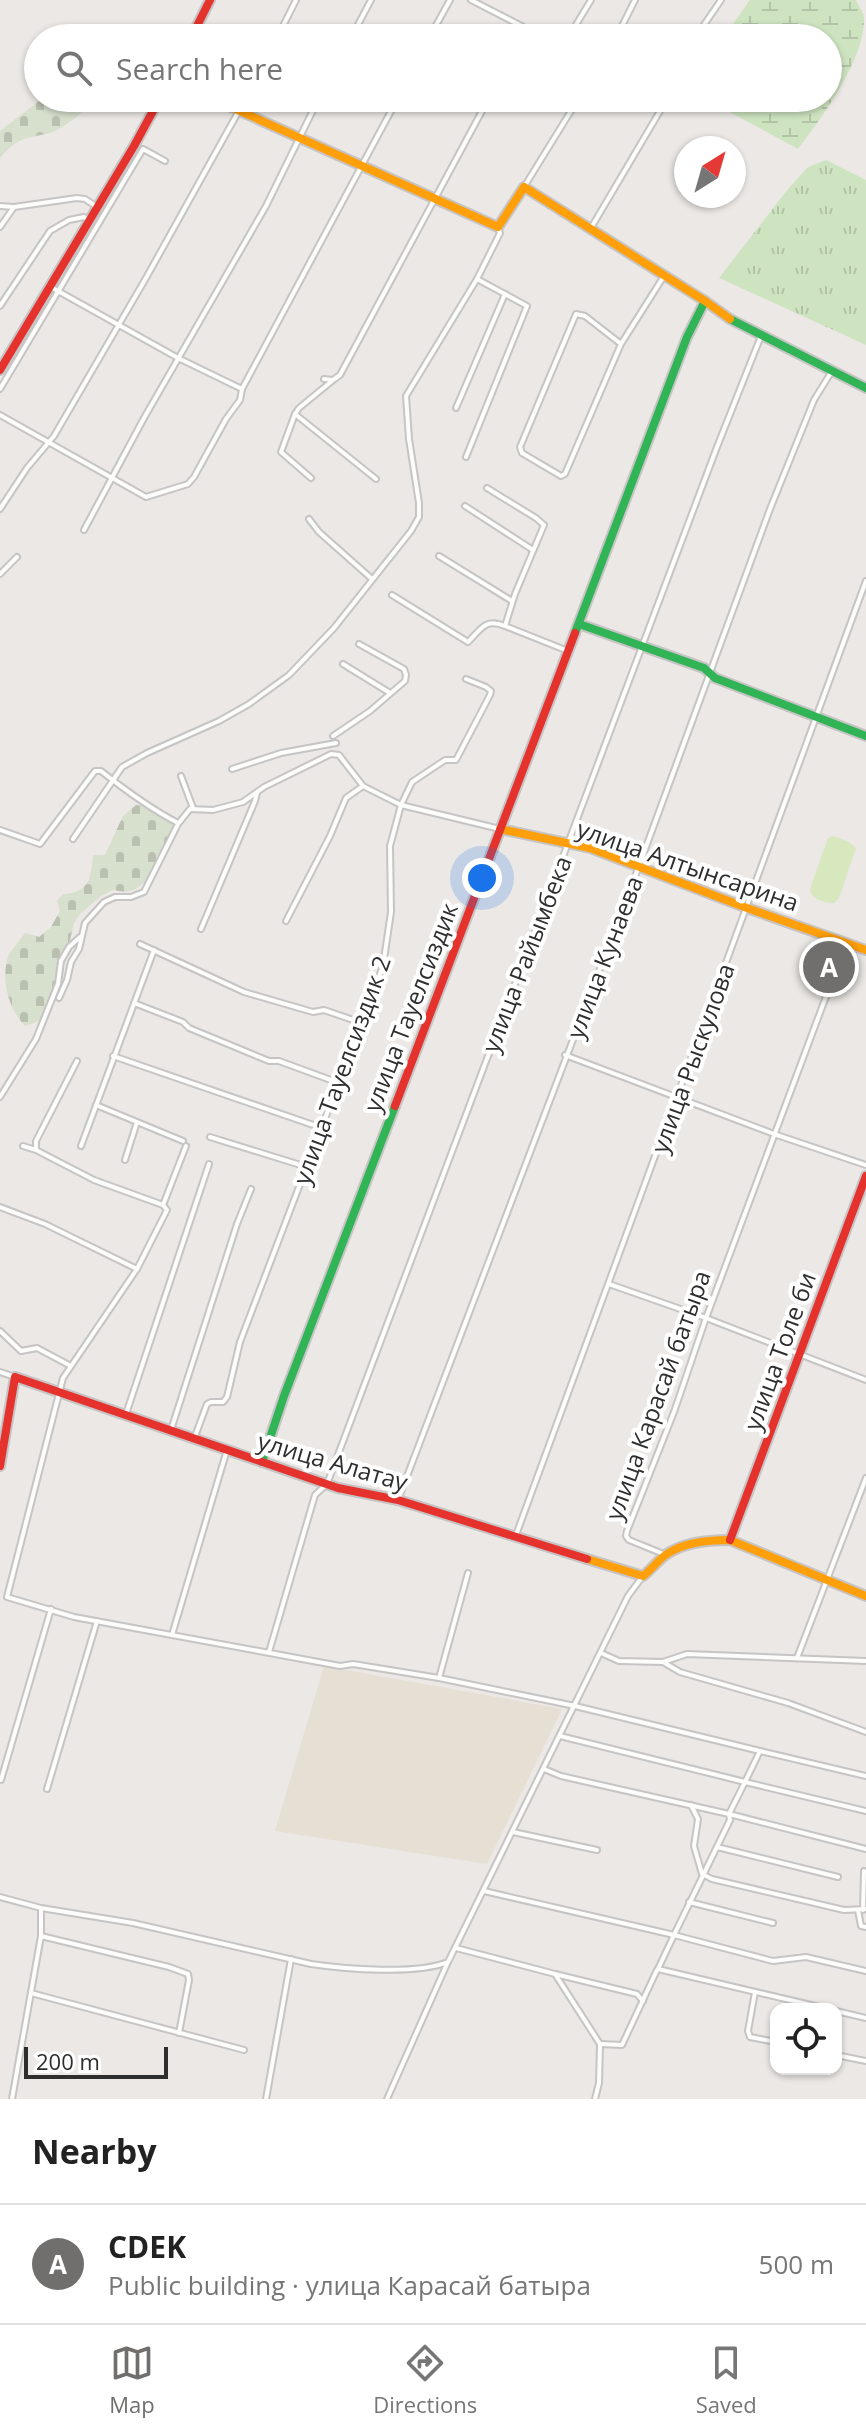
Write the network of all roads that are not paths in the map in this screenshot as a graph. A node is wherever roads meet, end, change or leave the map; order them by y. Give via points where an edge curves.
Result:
1 (210, 0) edge
2 (296, 0) edge
3 (371, 0) edge
4 (450, 0) edge
5 (471, 0) edge
6 (591, 0) edge
7 (635, 0) edge
8 (721, 0) edge
9 (198, 24) edge
10 (284, 24) edge
11 (358, 24) edge
12 (437, 24) edge
13 (520, 24) edge
14 (576, 24) edge
15 (623, 24) edge
16 (705, 24) edge
17 (152, 112) edge
18 (236, 112) edge
19 (241, 112) edge
20 (312, 112) edge
21 (391, 112) edge
22 (482, 112) edge
23 (570, 112) edge
24 (659, 112) edge
25 (299, 138) junction
26 (165, 161) dead end
27 (362, 166) junction
28 (524, 187) junction
29 (437, 198) junction
30 (0, 206) edge
31 (14, 207) junction
32 (97, 207) junction
33 (89, 220) junction
34 (0, 227) edge
35 (498, 227) junction
36 (591, 228) junction
37 (664, 276) junction
38 (477, 279) junction
39 (49, 286) junction
40 (59, 292) junction
41 (505, 294) junction
42 (705, 301) junction
43 (0, 306) edge
44 (118, 326) junction
45 (761, 336) junction
46 (621, 344) junction
47 (178, 358) junction
48 (0, 370) edge
49 (832, 371) junction
50 (324, 379) dead end
51 (333, 380) junction
52 (866, 388) edge
53 (0, 389) edge
54 (242, 389) junction
55 (456, 408) dead end
56 (295, 414) junction
57 (0, 415) edge
58 (48, 443) junction
59 (466, 457) dead end
60 (111, 478) junction
61 (311, 478) dead end
62 (376, 479) dead end
63 (487, 488) dead end
64 (465, 506) dead end
65 (0, 509) edge
66 (309, 519) dead end
67 (84, 530) dead end
68 (533, 550) junction
69 (439, 556) dead end
70 (17, 557) dead end
71 (0, 574) edge
72 (372, 579) junction
73 (866, 581) edge
74 (392, 595) dead end
75 (513, 602) junction
76 (579, 624) junction
77 (505, 626) junction
78 (359, 644) dead end
79 (642, 647) junction
80 (568, 652) junction
81 (343, 664) dead end
82 (711, 673) junction
83 (466, 679) dead end
84 (390, 693) junction
85 (816, 718) junction
86 (333, 736) dead end
87 (866, 736) edge
88 (336, 743) dead end
89 (232, 769) dead end
90 (181, 776) dead end
91 (113, 780) junction
92 (363, 786) junction
93 (257, 793) junction
94 (401, 805) junction
95 (193, 808) junction
96 (178, 824) junction
97 (500, 829) junction
98 (0, 830) edge
99 (73, 839) dead end
100 (567, 843) junction
101 (639, 866) junction
102 (747, 908) junction
103 (286, 921) dead end
104 (201, 929) dead end
105 (82, 935) junction
106 (846, 943) junction
107 (140, 944) dead end
108 (154, 950) junction
109 (866, 950) edge
110 (59, 998) dead end
111 (134, 1003) junction
112 (362, 1023) junction
113 (565, 1055) junction
114 (113, 1056) junction
115 (77, 1061) dead end
116 (339, 1083) junction
117 (0, 1097) edge
118 (677, 1097) junction
119 (96, 1105) junction
120 (137, 1122) junction
121 (322, 1128) junction
122 (774, 1134) junction
123 (210, 1137) dead end
124 (23, 1146) dead end
125 (81, 1146) dead end
126 (36, 1150) junction
127 (125, 1160) dead end
128 (209, 1164) dead end
129 (866, 1165) edge
130 (307, 1167) junction
131 (866, 1176) edge
132 (251, 1189) dead end
133 (163, 1205) junction
134 (0, 1207) edge
135 (137, 1269) junction
136 (609, 1284) junction
137 (706, 1318) junction
138 (0, 1331) edge
139 (799, 1354) junction
140 (70, 1366) junction
141 (0, 1372) edge
142 (15, 1377) junction
143 (866, 1380) edge
144 (59, 1393) junction
145 (126, 1414) junction
146 (171, 1430) junction
147 (194, 1439) junction
148 (227, 1450) junction
149 (262, 1462) junction
150 (0, 1466) edge
151 (866, 1478) edge
152 (327, 1484) junction
153 (398, 1500) junction
154 (516, 1535) junction
155 (730, 1540) junction
156 (666, 1555) junction
157 (468, 1573) dead end
158 (643, 1576) junction
159 (827, 1579) junction
160 (866, 1596) edge
161 (51, 1609) junction
162 (97, 1621) junction
163 (172, 1635) junction
164 (269, 1652) junction
165 (601, 1653) junction
166 (797, 1658) junction
167 (866, 1661) edge
168 (663, 1662) junction
169 (439, 1678) junction
170 (575, 1706) junction
171 (866, 1732) edge
172 (560, 1736) junction
173 (760, 1751) junction
174 (544, 1769) junction
175 (866, 1776) edge
176 (1, 1780) edge
177 (745, 1782) junction
178 (47, 1789) dead end
179 (691, 1805) junction
180 (866, 1811) edge
181 (729, 1814) junction
182 (513, 1832) junction
183 (717, 1847) junction
184 (866, 1849) edge
185 (597, 1850) dead end
186 (864, 1871) edge
187 (702, 1874) junction
188 (838, 1877) dead end
189 (484, 1891) junction
190 (0, 1897) edge
191 (689, 1902) junction
192 (41, 1908) junction
193 (862, 1909) edge
194 (773, 1923) dead end
195 (866, 1927) edge
196 (674, 1935) junction
197 (41, 1936) junction
198 (456, 1948) junction
199 (291, 1959) junction
200 (448, 1962) junction
201 (658, 1969) junction
202 (866, 1971) edge
203 (555, 1974) junction
204 (755, 1992) junction
205 (31, 1993) junction
206 (643, 2001) junction
207 (802, 2003) edge
208 (842, 2012) edge
209 (866, 2018) edge
210 (179, 2033) junction
211 (770, 2041) edge
212 (600, 2044) junction
213 (244, 2050) dead end
214 (842, 2056) edge
215 (866, 2061) edge
216 (15, 2098) edge
217 (266, 2099) edge
218 (387, 2099) edge
219 (595, 2099) edge

1 - 9 street
2 - 10 street
3 - 11 street
4 - 12 street
5 - 13 street
6 - 14 street
7 - 15 street
8 - 16 street
17 - 32 street
18 - 44 street
19 - 25 street
20 - 25 street
21 - 27 street
22 - 29 street
23 - 28 street
24 - 36 street
25 - 27 street
25 - 47 street
26 - 40 street via 143,149
27 - 29 street
27 - 54 street
28 - 35 street
28 - 36 street
29 - 35 street
29 - 51 street
30 - 31 street
31 - 32 street via 77,198
31 - 34 street
32 - 33 street
33 - 39 street
33 - 43 street via 69,220 50,231
35 - 38 street via 500,233
36 - 37 street
37 - 42 street
37 - 46 street
38 - 41 street
38 - 72 street via 406,396 419,517
39 - 40 street
39 - 48 street
40 - 44 street
40 - 53 street
41 - 55 street
41 - 59 street via 527,306
42 - 45 street
42 - 76 street, улица Тауелсиздик
44 - 47 street
44 - 58 street
45 - 49 street
45 - 79 street, улица Райымбека
46 - 46 street via 565,474 522,453 520,447 576,314
47 - 54 street
47 - 60 street
49 - 52 street
49 - 82 street, улица Кунаева via 814,400 770,509
50 - 51 street
51 - 56 street
54 - 60 street via 188,484 146,497
56 - 61 street via 281,452
56 - 62 street
57 - 58 street
58 - 60 street
58 - 65 street
60 - 67 street
63 - 68 street via 544,525
64 - 68 street
66 - 72 street
68 - 75 street
69 - 75 street
70 - 71 street
72 - 91 street via 289,675 219,721 131,761
73 - 85 street, улица Рыскулова
74 - 77 street via 468,642 487,624
75 - 77 street
76 - 79 street
76 - 80 street, улица Тауелсиздик
77 - 80 street
78 - 84 street via 404,669 405,681
79 - 82 street
79 - 100 street, улица Райымбека
80 - 97 street, улица Тауелсиздик
81 - 84 street
82 - 85 street
82 - 101 street, улица Кунаева
83 - 94 street, улица Тауелсиздик 2 via 491,691 464,747 456,760 445,760 412,782
84 - 86 street
85 - 87 street
85 - 102 street, улица Рыскулова
88 - 89 street
90 - 95 street
91 - 96 street
91 - 98 street via 95,771 40,844
91 - 99 street
92 - 93 street via 339,755 331,754
92 - 94 street, улица Алтынсарина
92 - 103 street via 348,794
93 - 95 street via 232,807
93 - 104 street
94 - 97 street, улица Алтынсарина
94 - 112 street, улица Тауелсиздик 2 via 390,846 391,912 383,966
95 - 96 street
96 - 105 street via 148,887 140,895 104,902 85,923
97 - 100 street, улица Алтынсарина
97 - 149 street, улица Тауелсиздик
100 - 101 street, улица Алтынсарина
100 - 152 street, улица Райымбека
101 - 102 street, улица Алтынсарина
101 - 113 street, улица Кунаева
102 - 106 street, улица Алтынсарина
102 - 118 street, улица Рыскулова
105 - 110 street
105 - 117 street via 61,961 58,984 36,1039
106 - 109 street, улица Алтынсарина
106 - 122 street, улица Карасай батыра
107 - 108 street
108 - 111 street
108 - 112 street via 244,992
111 - 114 street
111 - 116 street via 269,1061
112 - 116 street, улица Тауелсиздик 2
113 - 118 street
113 - 153 street, улица Кунаева
114 - 119 street
114 - 121 street
115 - 126 street
116 - 121 street, улица Тауелсиздик 2
118 - 122 street
118 - 136 street, улица Рыскулова
119 - 120 street
119 - 125 street
120 - 127 street
120 - 133 street via 184,1144
121 - 130 street, улица Тауелсиздик 2
122 - 129 street
122 - 137 street, улица Карасай батыра
123 - 130 street
124 - 126 street
126 - 133 street via 94,1180
128 - 145 street
130 - 147 street, улица Тауелсиздик 2 via 240,1342 227,1397 207,1404
131 - 139 street, улица Толе би
132 - 146 street
133 - 135 street via 167,1210
134 - 135 street
135 - 140 street
136 - 137 street
136 - 154 street, улица Рыскулова
137 - 139 street
137 - 156 street, улица Карасай батыра via 626,1536
138 - 140 street via 21,1351 37,1348
139 - 143 street
139 - 155 street, улица Толе би
140 - 144 street
141 - 142 street
142 - 144 street, улица Алатау
142 - 150 street
144 - 145 street, улица Алатау
144 - 161 street via 7,1597
145 - 146 street, улица Алатау
146 - 147 street, улица Алатау
147 - 148 street, улица Алатау
148 - 149 street, улица Алатау
148 - 163 street
149 - 152 street, улица Алатау
151 - 159 street
152 - 153 street, улица Алатау
152 - 164 street, улица Райымбека via 311,1506
153 - 154 street, улица Алатау
154 - 158 street, улица Алатау
155 - 156 street
155 - 159 street
156 - 158 street
157 - 169 street
158 - 165 street
159 - 160 street
159 - 166 street
161 - 162 street
161 - 176 street
162 - 163 street
162 - 178 street
163 - 164 street
164 - 169 street
165 - 168 street via 619,1661
165 - 170 street
166 - 167 street
166 - 168 street via 687,1654
168 - 171 street
169 - 170 street
170 - 172 street
170 - 173 street
172 - 174 street
172 - 177 street
173 - 175 street
173 - 177 street
174 - 179 street
174 - 182 street
177 - 180 street
177 - 181 street
179 - 181 street
179 - 187 street via 698,1819 694,1846
181 - 183 street
181 - 184 street
182 - 185 street
182 - 189 street
183 - 187 street
183 - 188 street
186 - 193 street
187 - 191 street
187 - 193 street via 844,1910
189 - 196 street
189 - 198 street
190 - 192 street
191 - 194 street
191 - 196 street
192 - 197 street
192 - 199 street
193 - 195 street via 861,1926
196 - 201 street
196 - 202 street via 773,1961 806,1957
197 - 205 street
197 - 210 street via 188,1974
198 - 200 street
198 - 203 street
199 - 200 street via 331,1967 382,1968
199 - 217 street
200 - 218 street
201 - 204 street
201 - 206 street
203 - 206 street via 637,1994
203 - 212 street
204 - 207 street
204 - 211 street via 748,2031 750,2037
205 - 210 street
205 - 216 street
206 - 212 street via 622,2045
208 - 209 street
210 - 213 street
212 - 219 street
214 - 215 street

